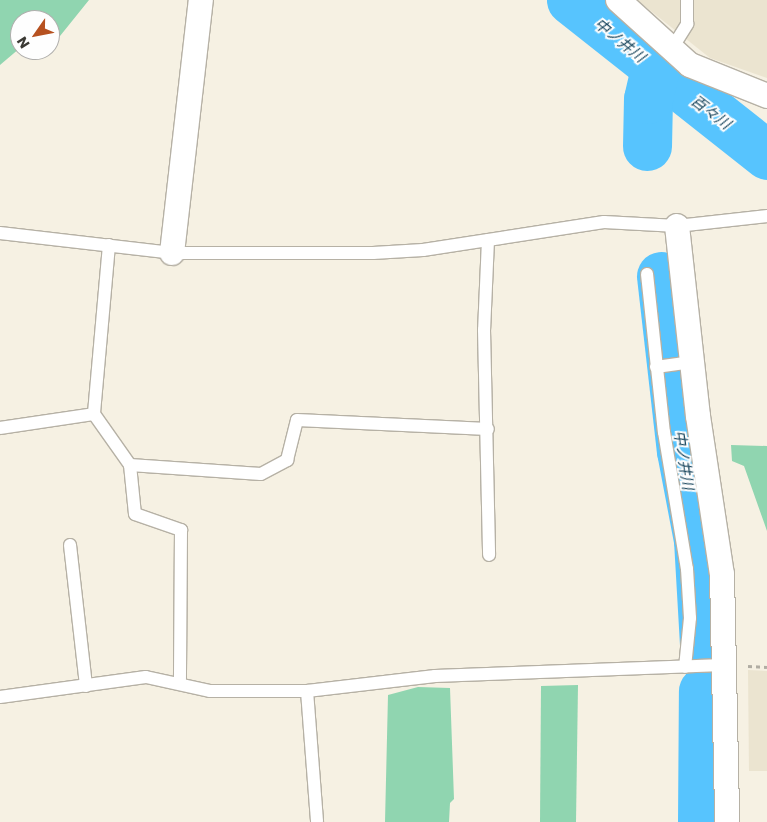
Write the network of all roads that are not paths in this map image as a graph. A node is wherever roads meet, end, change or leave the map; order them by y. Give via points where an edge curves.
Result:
1 (201, 0) edge
2 (618, 0) edge
3 (687, 0) edge
4 (671, 50) junction
5 (767, 96) edge
6 (767, 216) edge
7 (677, 226) junction
8 (0, 233) edge
9 (488, 240) junction
10 (108, 246) junction
11 (172, 254) junction
12 (647, 274) dead end
13 (672, 365) junction
14 (94, 414) junction
15 (0, 428) edge
16 (488, 429) junction
17 (130, 464) junction
18 (70, 545) dead end
19 (489, 554) dead end
20 (727, 665) junction
21 (685, 667) junction
22 (180, 681) junction
23 (86, 686) junction
24 (308, 691) junction
25 (0, 697) edge
26 (317, 822) edge
27 (727, 822) edge

1 - 11 street
2 - 4 street
3 - 4 lane via 687,24
4 - 5 street via 690,65
6 - 7 lane
7 - 9 lane via 604,222
7 - 13 street
8 - 10 lane
9 - 11 lane via 373,253
9 - 16 lane via 484,330
10 - 11 lane
10 - 14 lane
12 - 13 lane
13 - 20 street via 722,574
13 - 21 lane via 690,618
14 - 15 lane
14 - 17 lane
16 - 17 lane via 297,420 287,460 261,474
16 - 19 lane
17 - 22 lane via 135,514 180,530
18 - 23 lane
20 - 21 lane
20 - 27 street
21 - 24 lane via 435,676
22 - 23 lane via 146,677
22 - 24 lane via 210,691
23 - 25 lane
24 - 26 lane

